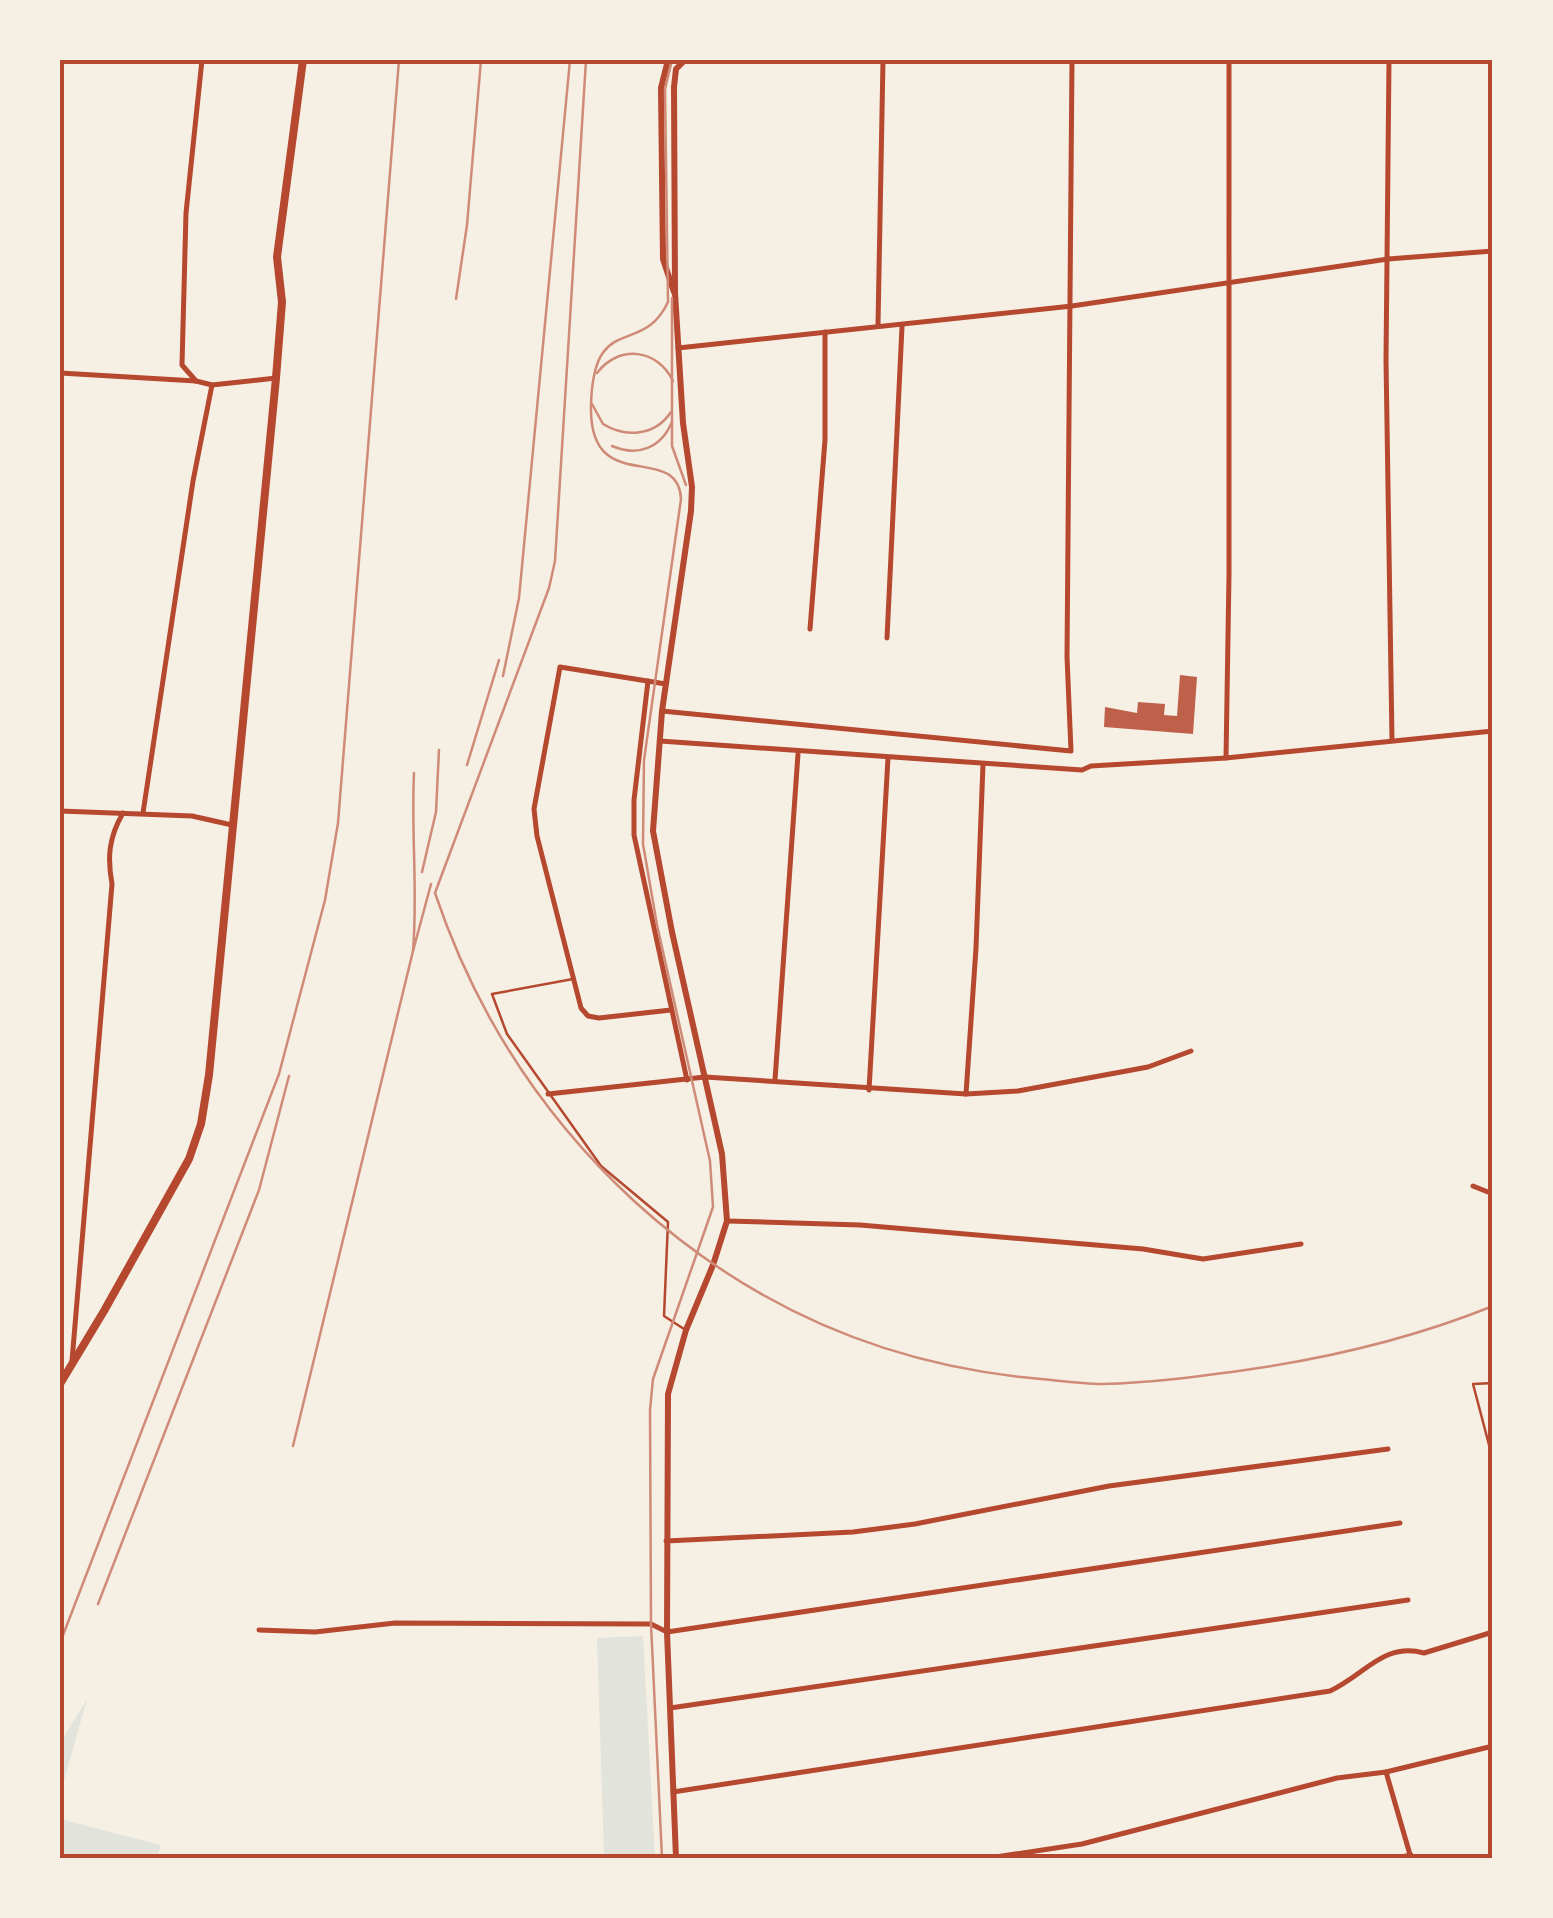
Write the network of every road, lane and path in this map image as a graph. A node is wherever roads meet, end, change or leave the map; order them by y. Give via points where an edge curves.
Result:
1 (202, 60) edge
2 (303, 60) edge
3 (669, 60) edge
4 (684, 60) edge
5 (883, 60) edge
6 (1072, 60) edge
7 (1229, 60) edge
8 (1390, 60) edge
9 (676, 70) junction
10 (1493, 251) edge
11 (1388, 260) junction
12 (1229, 282) junction
13 (675, 293) junction
14 (1072, 306) junction
15 (878, 325) junction
16 (902, 326) junction
17 (825, 332) junction
18 (678, 348) junction
19 (60, 373) edge
20 (276, 378) junction
21 (196, 381) junction
22 (212, 385) junction
23 (810, 629) dead end
24 (886, 638) dead end
25 (648, 681) junction
26 (666, 684) junction
27 (662, 711) junction
28 (1493, 731) edge
29 (1392, 740) junction
30 (660, 741) junction
31 (798, 752) junction
32 (888, 758) junction
33 (1226, 758) junction
34 (982, 764) junction
35 (60, 811) edge
36 (123, 813) junction
37 (143, 813) junction
38 (232, 826) junction
39 (574, 979) junction
40 (671, 1010) junction
41 (1190, 1051) dead end
42 (705, 1077) junction
43 (687, 1080) junction
44 (775, 1080) junction
45 (870, 1090) junction
46 (548, 1094) junction
47 (966, 1094) junction
48 (1473, 1186) dead end
49 (1493, 1194) edge
50 (727, 1221) junction
51 (1301, 1244) dead end
52 (686, 1330) junction
53 (72, 1364) junction
54 (1493, 1383) edge
55 (60, 1384) edge
56 (1388, 1449) dead end
57 (1493, 1460) edge
58 (1400, 1522) dead end
59 (666, 1541) junction
60 (1408, 1600) dead end
61 (259, 1630) dead end
62 (667, 1632) junction
63 (1493, 1632) edge
64 (670, 1708) junction
65 (1493, 1746) edge
66 (1386, 1772) junction
67 (672, 1792) junction
68 (1411, 1856) edge
69 (676, 1858) edge
70 (988, 1858) edge
71 (1397, 1858) edge

1 - 21 street via 186,213 182,365
2 - 20 main road via 277,258 282,302
3 - 9 street
3 - 13 street via 661,88 663,260
4 - 9 street
5 - 15 street
6 - 14 street
7 - 12 street
8 - 11 street
9 - 13 street
10 - 11 street
11 - 12 street
11 - 29 street
12 - 14 street
12 - 33 street
13 - 18 street
14 - 16 street
14 - 27 street via 1070,750
15 - 16 street
15 - 17 street
16 - 24 street
17 - 18 street
17 - 23 street
18 - 26 street via 692,487
19 - 21 street
20 - 22 street
20 - 38 main road
21 - 22 street
22 - 37 street
25 - 26 street
25 - 39 street via 560,667 534,809
25 - 40 street via 634,835
26 - 27 street
27 - 30 street
28 - 29 street
29 - 33 street
30 - 31 street
30 - 42 street via 656,856
31 - 32 street
31 - 44 street
32 - 34 street
32 - 45 street
33 - 34 street via 1082,770
34 - 47 street
35 - 36 street
36 - 37 street
36 - 53 street via 108,855 112,884
37 - 38 street
38 - 53 main road via 201,1124 189,1159
39 - 40 street via 588,1016
39 - 46 lane via 492,994 507,1034
40 - 43 street
41 - 47 street via 1148,1067
42 - 43 street
42 - 44 street
42 - 50 street via 722,1154
43 - 46 street
44 - 45 street
45 - 47 street
46 - 52 lane via 601,1166 668,1222 664,1316
48 - 49 street
50 - 51 street via 860,1225 1203,1259
50 - 52 street
52 - 59 street via 668,1394
53 - 55 main road
54 - 57 lane via 1473,1384
56 - 59 street via 1109,1486 853,1532
58 - 62 street
59 - 62 street
60 - 64 street
61 - 62 street via 652,1624
62 - 64 street
63 - 67 street via 1375,1660 1330,1691
64 - 67 street
65 - 66 street
66 - 68 street
66 - 70 street via 1338,1778 1082,1844
67 - 69 street
68 - 71 street

